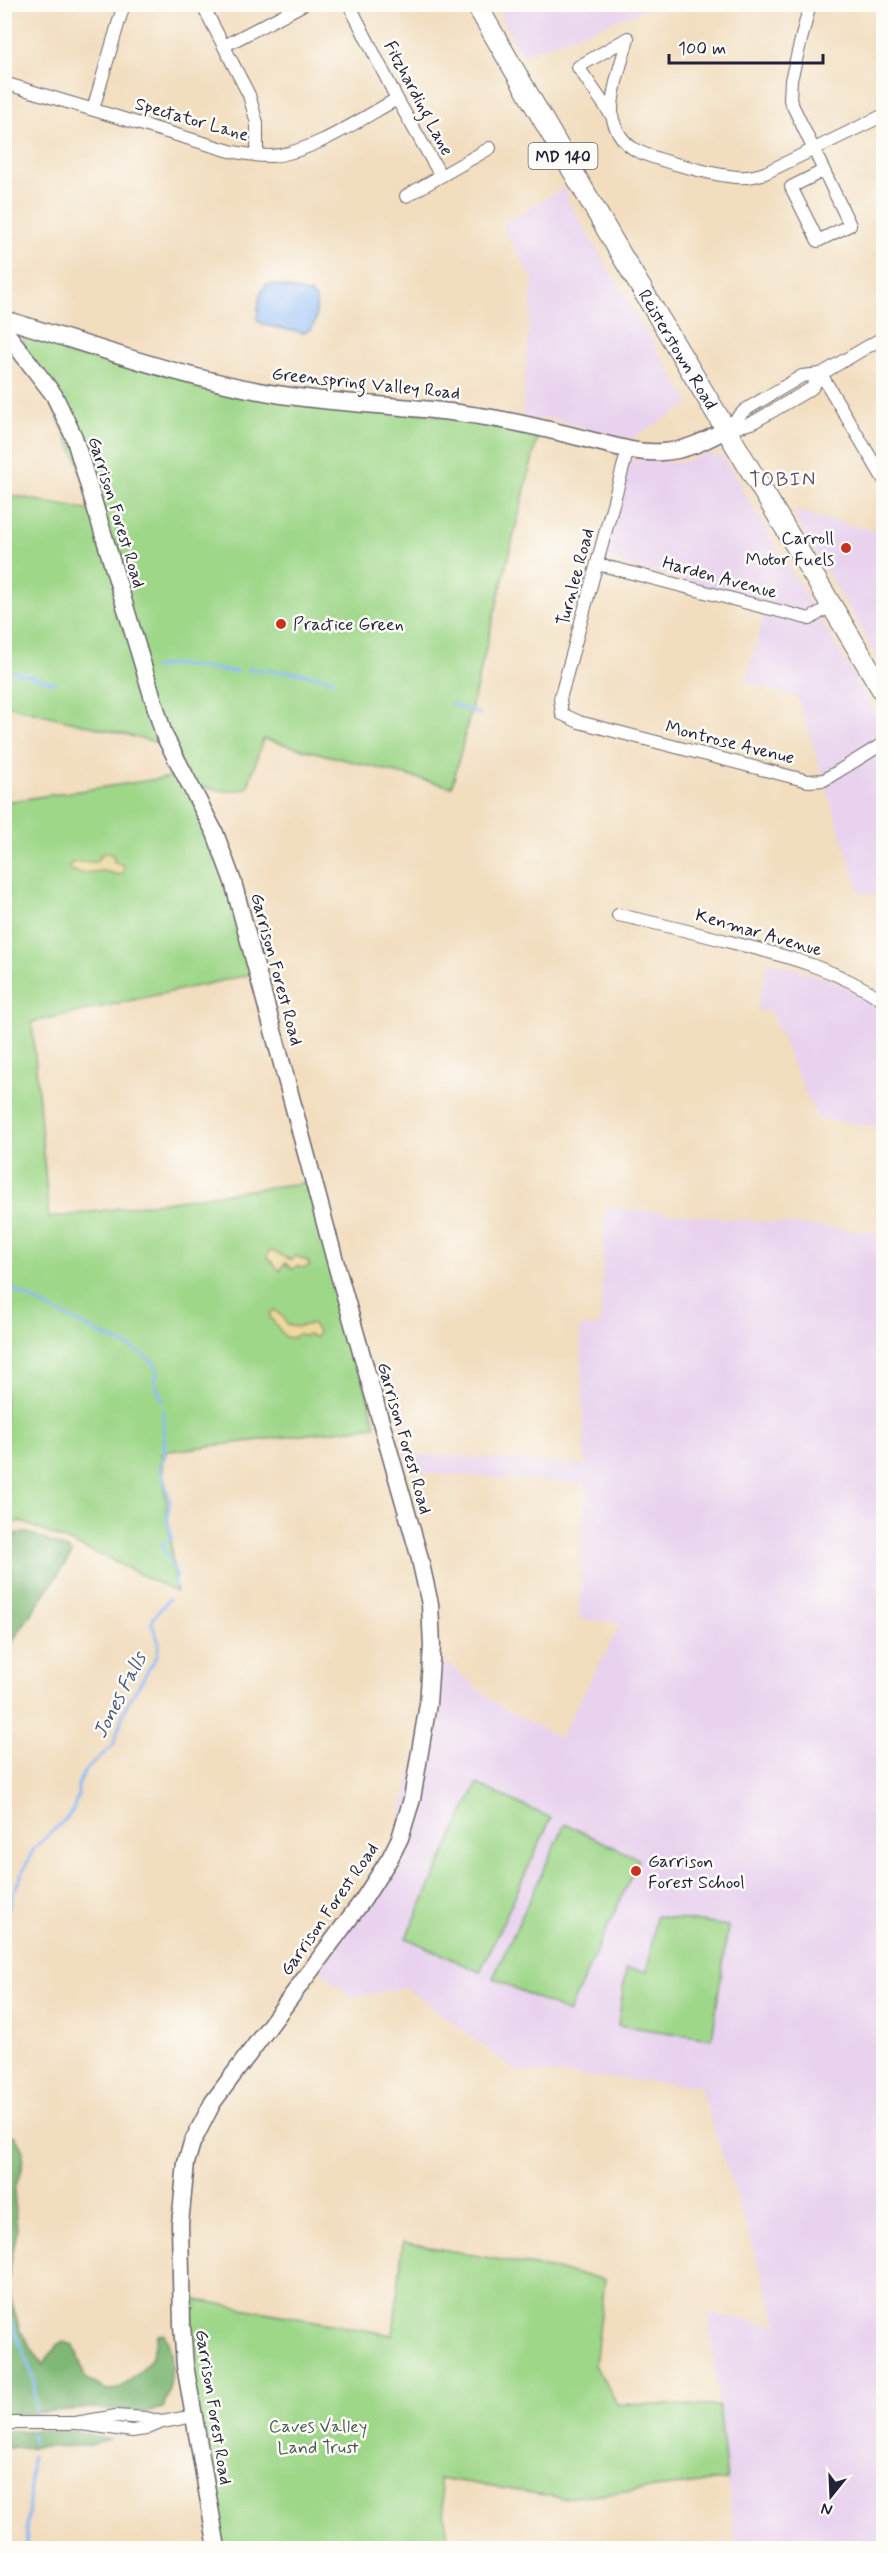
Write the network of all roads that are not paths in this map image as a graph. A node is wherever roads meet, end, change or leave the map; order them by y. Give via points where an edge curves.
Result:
1 (124, 4) edge
2 (202, 4) edge
3 (304, 4) edge
4 (349, 4) edge
5 (476, 4) edge
6 (810, 4) edge
7 (224, 46) junction
8 (4, 83) edge
9 (398, 99) junction
10 (93, 109) junction
11 (884, 115) edge
12 (612, 116) junction
13 (490, 148) dead end
14 (813, 150) junction
15 (257, 155) junction
16 (824, 171) junction
17 (441, 176) junction
18 (406, 196) dead end
19 (4, 319) edge
20 (4, 330) edge
21 (884, 337) edge
22 (821, 374) junction
23 (725, 430) junction
24 (628, 449) junction
25 (884, 480) edge
26 (597, 564) junction
27 (831, 605) junction
28 (884, 693) edge
29 (562, 714) joint
30 (884, 743) edge
31 (618, 915) dead end
32 (884, 1001) edge
33 (194, 2416) junction
34 (4, 2423) edge
35 (217, 2548) edge

1 - 10 street
2 - 7 street
3 - 7 street
4 - 9 street, Fitzharding Lane
5 - 23 main road, Reisterstown Road / MD 140
6 - 14 street via 789,90
7 - 15 street via 253,106
8 - 10 street, Spectator Lane
9 - 15 street, Spectator Lane via 300,149 273,156
9 - 17 street, Fitzharding Lane
10 - 15 street, Spectator Lane via 230,151
11 - 14 street
12 - 12 street via 578,67 628,38 614,99
12 - 14 street via 615,127 636,151 723,175 751,177
13 - 17 street
14 - 16 street
16 - 16 street via 850,225 818,241 791,187
17 - 18 street
19 - 24 main road, Greenspring Valley Road via 241,387 308,399 501,419
20 - 33 main road, Garrison Forest Road via 54,395 74,437 164,735 215,833 234,882 430,1604 428,1704 412,1799 400,1838 363,1900 213,2102 192,2143 183,2182 180,2224 182,2325
21 - 22 street, Greenspring Valley Road
22 - 23 street, Greenspring Valley Road via 812,388 752,423
22 - 25 street
23 - 24 main road, Greenspring Valley Road via 696,445 670,452
23 - 27 main road, Reisterstown Road / MD 140
24 - 26 street, Turnlee Road
26 - 27 street, Harden Avenue via 810,619
26 - 29 street, Turnlee Road via 560,699
27 - 28 main road, Reisterstown Road / MD 140
29 - 30 street, Montrose Avenue via 579,722 808,781 824,780
31 - 32 street, Kenmar Avenue via 825,969
33 - 34 street via 162,2422 116,2416 75,2423
33 - 35 main road, Garrison Forest Road

